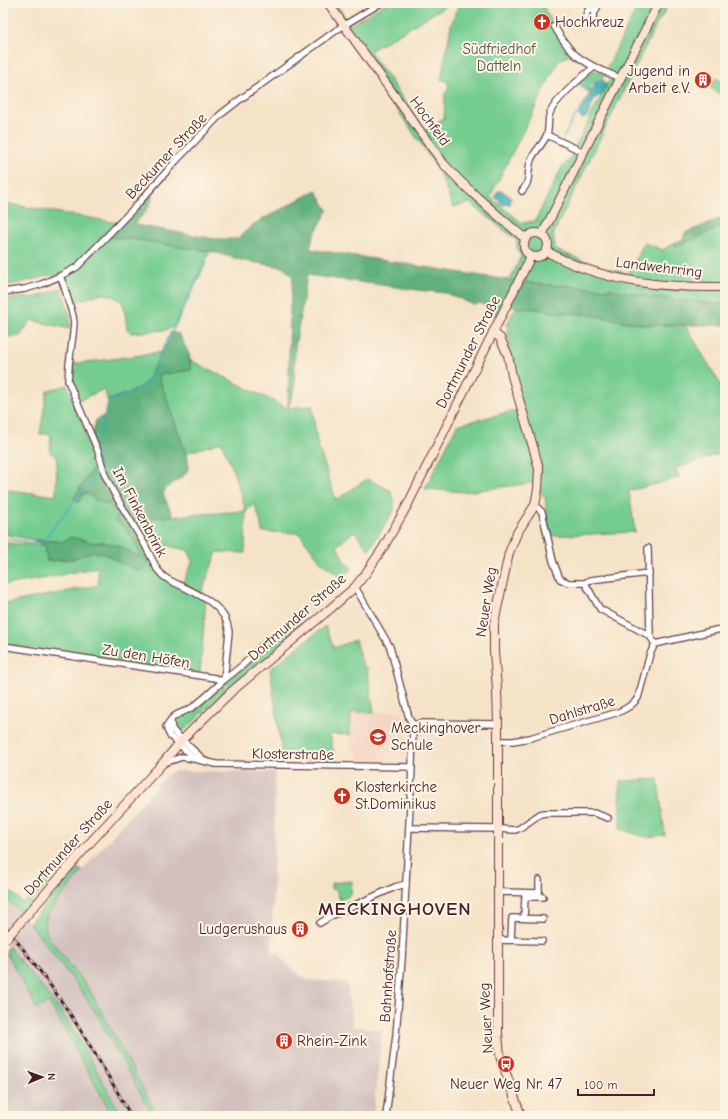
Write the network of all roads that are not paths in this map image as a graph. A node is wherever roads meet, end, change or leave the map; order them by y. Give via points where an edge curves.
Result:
1 (328, 3) edge
2 (381, 3) edge
3 (599, 3) edge
4 (659, 3) edge
5 (596, 10) dead end
6 (344, 25) junction
7 (554, 26) dead end
8 (594, 67) junction
9 (620, 78) junction
10 (547, 135) junction
11 (583, 152) junction
12 (522, 191) dead end
13 (542, 235) junction
14 (527, 237) junction
15 (546, 251) junction
16 (531, 256) junction
17 (60, 276) junction
18 (725, 287) edge
19 (3, 292) edge
20 (493, 332) junction
21 (535, 505) junction
22 (648, 548) dead end
23 (649, 573) junction
24 (585, 584) junction
25 (355, 587) junction
26 (725, 628) edge
27 (650, 636) junction
28 (268, 640) dead end
29 (655, 644) junction
30 (3, 646) edge
31 (223, 681) junction
32 (498, 724) junction
33 (413, 725) junction
34 (498, 741) junction
35 (181, 742) junction
36 (195, 759) junction
37 (205, 761) junction
38 (162, 764) junction
39 (412, 767) junction
40 (608, 818) dead end
41 (409, 828) junction
42 (498, 829) junction
43 (539, 880) dead end
44 (406, 884) junction
45 (498, 892) junction
46 (526, 895) junction
47 (542, 897) dead end
48 (524, 918) junction
49 (542, 919) dead end
50 (320, 924) dead end
51 (498, 940) junction
52 (511, 940) junction
53 (542, 941) dead end
54 (4, 942) edge
55 (386, 1116) edge
56 (521, 1116) edge

1 - 6 street, Hochfeld
2 - 6 street, Beckumer Straße
3 - 5 street
4 - 9 street
6 - 14 street, Hochfeld via 442,163 483,203 522,236
6 - 17 street, Beckumer Straße via 220,115 77,267
7 - 8 street via 577,56
8 - 9 street
8 - 10 street via 577,81 553,108 549,115
9 - 11 street
10 - 11 street
10 - 12 street via 531,159 527,185
11 - 13 street
13 - 14 street via 534,234
13 - 15 street via 547,240
14 - 16 street via 524,248
15 - 16 street via 541,256
15 - 18 street, Landwehrring via 578,266 620,278 674,286
16 - 20 street, Dortmunder Straße
17 - 19 street, Beckumer Straße via 25,289
17 - 31 street, Im Finkenbrink via 74,323 68,381 98,451 105,475 160,573 206,599 224,615 229,632
20 - 21 street, Neuer Weg via 500,338 508,355 518,400 539,469
20 - 25 street, Dortmunder Straße via 400,518 383,548
21 - 24 street via 542,512 560,580
21 - 32 street, Neuer Weg via 517,533 509,553 494,623
22 - 23 street
23 - 24 street via 590,580
23 - 27 street
24 - 27 street via 600,609
25 - 33 street, Bahnhofstraße via 390,647
25 - 35 street, Dortmunder Straße via 232,691
26 - 29 street
27 - 29 street
28 - 31 street
29 - 34 street, Dahlstraße via 638,698 630,706 619,712 530,738
30 - 31 street, Zu den Höfen
31 - 35 street via 191,708 171,718 166,727 170,736
32 - 33 street
32 - 34 street, Neuer Weg
33 - 39 street, Bahnhofstraße
34 - 42 street, Neuer Weg
35 - 36 street
35 - 37 street
35 - 38 street, Dortmunder Straße
36 - 37 street, Klosterstraße
36 - 38 street, Klosterstraße via 182,757
37 - 39 street, Klosterstraße via 225,765
38 - 54 street, Dortmunder Straße, bridge
39 - 41 street, Bahnhofstraße
40 - 42 street via 594,813 545,813 515,830
41 - 42 street
41 - 44 street, Bahnhofstraße
42 - 45 street, Neuer Weg
43 - 46 street via 539,893
44 - 50 street via 331,916
44 - 55 street, Bahnhofstraße via 400,996
45 - 46 street
45 - 51 street, Neuer Weg
46 - 47 street
46 - 48 street
48 - 49 street
48 - 52 street via 512,918
51 - 52 street
51 - 56 street, Neuer Weg via 500,1056
52 - 53 street

